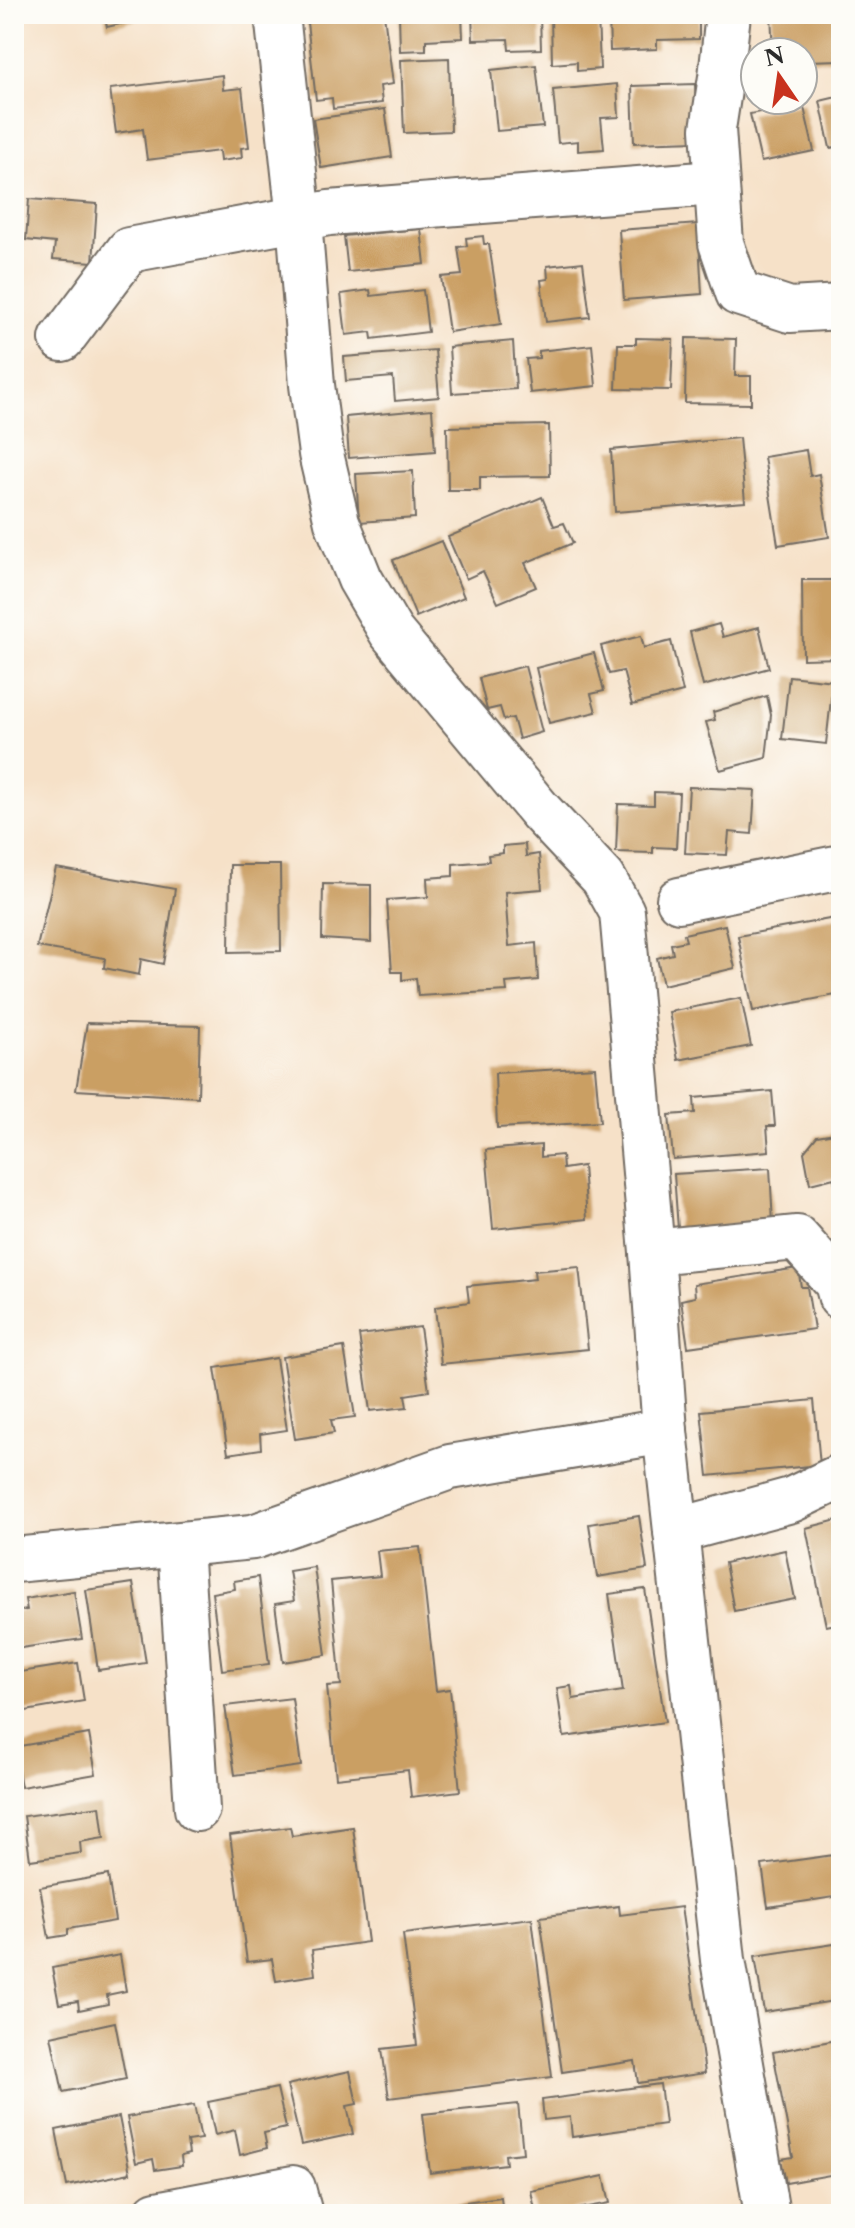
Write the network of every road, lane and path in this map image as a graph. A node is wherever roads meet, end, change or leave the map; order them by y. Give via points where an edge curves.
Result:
1 (277, 14) edge
2 (728, 14) edge
3 (715, 183) junction
4 (299, 219) junction
5 (841, 307) edge
6 (62, 339) dead end
7 (841, 867) edge
8 (603, 878) junction
9 (679, 900) junction
10 (625, 956) junction
11 (652, 1252) junction
12 (841, 1298) edge
13 (665, 1431) junction
14 (841, 1476) edge
15 (676, 1531) junction
16 (180, 1545) junction
17 (14, 1560) edge
18 (197, 1809) dead end
19 (156, 2214) edge
20 (300, 2214) edge
21 (767, 2214) edge

1 - 4 street
2 - 3 street via 713,129
3 - 4 street
3 - 5 street via 721,243 738,293 790,310
4 - 6 street via 129,250
4 - 8 street via 321,454 337,522 360,579 391,632
7 - 9 street
8 - 9 street
8 - 10 street via 622,912
9 - 10 street
10 - 11 street
11 - 12 street via 797,1238 837,1283
11 - 13 street
13 - 15 street
13 - 16 street via 450,1467 253,1537
14 - 15 street via 791,1500
15 - 21 street via 723,1960
16 - 17 street
16 - 18 street
19 - 20 street via 293,2188

